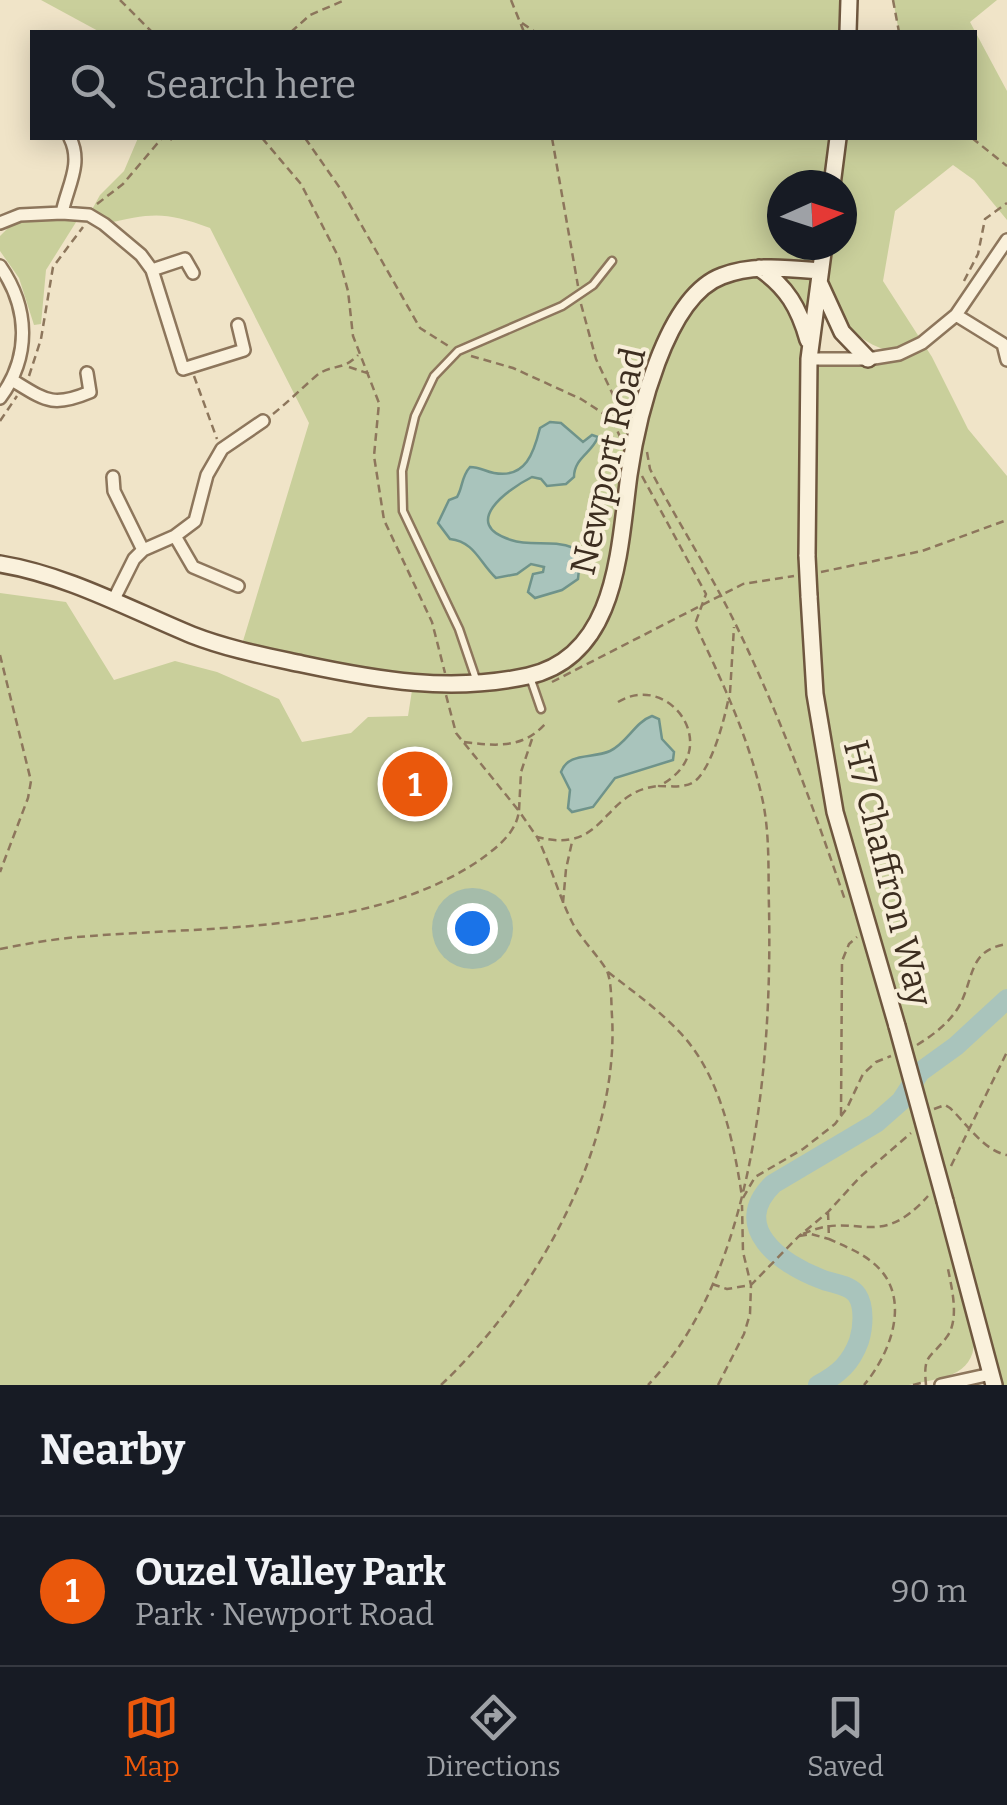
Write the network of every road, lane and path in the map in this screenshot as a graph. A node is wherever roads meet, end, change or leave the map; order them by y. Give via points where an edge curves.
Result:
1 (120, 0) edge
2 (345, 0) edge
3 (512, 0) edge
4 (850, 0) edge
5 (894, 0) edge
6 (520, 22) junction
7 (150, 30) edge
8 (293, 30) edge
9 (523, 30) edge
10 (532, 30) edge
11 (848, 30) edge
12 (899, 30) edge
13 (71, 140) edge
14 (160, 140) edge
15 (264, 140) edge
16 (306, 140) edge
17 (838, 140) edge
18 (975, 140) edge
19 (1006, 164) edge
20 (834, 170) edge
21 (1007, 204) edge
22 (62, 212) junction
23 (89, 215) junction
24 (0, 223) edge
25 (1007, 240) edge
26 (822, 260) edge
27 (612, 261) dead end
28 (0, 266) edge
29 (758, 268) junction
30 (152, 270) junction
31 (193, 273) dead end
32 (819, 276) junction
33 (961, 288) dead end
34 (956, 316) junction
35 (238, 325) dead end
36 (458, 351) junction
37 (809, 353) junction
38 (360, 354) junction
39 (868, 360) junction
40 (1007, 360) edge
41 (348, 366) junction
42 (192, 367) junction
43 (87, 372) dead end
44 (370, 374) junction
45 (17, 383) junction
46 (0, 398) edge
47 (263, 420) joint
48 (0, 421) edge
49 (222, 449) junction
50 (634, 450) junction
51 (113, 477) dead end
52 (1007, 520) edge
53 (175, 536) junction
54 (143, 550) junction
55 (0, 564) edge
56 (810, 574) dead end
57 (794, 576) dead end
58 (238, 586) dead end
59 (720, 595) junction
60 (113, 601) junction
61 (703, 604) junction
62 (734, 622) junction
63 (0, 655) edge
64 (531, 681) junction
65 (477, 683) junction
66 (446, 686) junction
67 (729, 698) junction
68 (618, 702) dead end
69 (541, 710) dead end
70 (546, 724) dead end
71 (532, 739) junction
72 (462, 742) junction
73 (659, 786) junction
74 (520, 811) junction
75 (538, 837) junction
76 (572, 840) junction
77 (0, 872) edge
78 (846, 901) dead end
79 (563, 904) junction
80 (858, 936) dead end
81 (1007, 944) edge
82 (0, 949) edge
83 (607, 971) junction
84 (904, 1050) dead end
85 (1007, 1052) edge
86 (890, 1056) dead end
87 (841, 1116) junction
88 (924, 1119) dead end
89 (968, 1126) junction
90 (914, 1130) dead end
91 (1007, 1156) edge
92 (945, 1176) dead end
93 (939, 1196) junction
94 (742, 1200) junction
95 (828, 1212) junction
96 (829, 1226) junction
97 (798, 1236) junction
98 (830, 1239) junction
99 (945, 1254) dead end
100 (751, 1282) junction
101 (712, 1284) junction
102 (994, 1381) edge
103 (925, 1384) edge
104 (441, 1385) edge
105 (648, 1385) edge
106 (718, 1385) edge
107 (864, 1385) edge
108 (913, 1385) edge
109 (941, 1385) edge

1 - 7 path
2 - 8 path
3 - 6 path
4 - 11 street
5 - 12 path
6 - 9 path
6 - 10 path
13 - 22 street via 74,177
14 - 23 path
15 - 38 path via 300,184 339,258
16 - 36 path via 420,328
17 - 20 street
18 - 19 path
21 - 33 path via 985,219
22 - 23 street
22 - 24 street via 20,214
23 - 30 street
23 - 45 path via 53,267 34,366
25 - 34 street
26 - 32 street, H7 Chaffron Way
27 - 36 lane via 571,300
28 - 45 street via 15,287 24,333
29 - 32 street, Newport Road
29 - 37 street via 792,297
29 - 50 street, Newport Road via 705,284 680,311 664,342
30 - 31 street via 185,259
30 - 42 street via 183,370
32 - 37 street, H7 Chaffron Way
32 - 39 street via 842,332
34 - 39 street via 922,343
34 - 40 street via 1003,344
35 - 42 street via 244,350
36 - 50 path via 581,399 612,419
36 - 65 lane via 424,394 400,489 412,536
37 - 39 street
37 - 93 street, H7 Chaffron Way, bridge via 807,556 815,694 835,812
38 - 41 path
38 - 44 path
41 - 44 path
41 - 47 path via 326,370
42 - 49 path
43 - 45 street via 90,392 68,402 44,400
44 - 66 path via 379,403 373,441 384,520 432,622
45 - 46 street
45 - 48 path
47 - 49 street
49 - 53 street via 195,521
50 - 59 path via 647,451 650,469
50 - 61 path via 706,594
50 - 64 street, Newport Road via 616,568 599,618 573,654
51 - 54 street
52 - 56 path via 922,551
53 - 54 street
53 - 58 street via 193,567
54 - 60 street
55 - 60 street, Newport Road
57 - 59 path
59 - 61 path
59 - 62 path
60 - 66 street, Newport Road via 240,652
61 - 64 path via 560,681
61 - 67 path via 695,624
62 - 67 path
62 - 78 path via 790,745
63 - 77 path via 31,781
64 - 65 street, Newport Road
64 - 69 lane
65 - 66 street, Newport Road
66 - 72 path via 450,720
67 - 73 path via 698,778
67 - 94 path via 768,834 767,1030
68 - 73 path via 654,696 670,704 688,730 688,760
70 - 71 path
71 - 72 path via 493,746
71 - 74 path via 520,772
72 - 74 path
73 - 76 path via 628,794 602,824
74 - 75 path
74 - 82 path via 514,828 488,854 434,888 402,899 236,928
75 - 76 path
75 - 79 path
76 - 79 path
79 - 83 path
80 - 87 path via 842,961
81 - 84 path via 978,957 946,1024
83 - 94 path via 663,1015 701,1061 734,1153
83 - 104 path via 609,1081 588,1160 528,1281 489,1336
85 - 89 path
86 - 87 path via 864,1074
87 - 94 path via 755,1177
88 - 89 path via 946,1105
89 - 91 path
89 - 92 path
90 - 95 path
93 - 96 path via 892,1225
93 - 102 street, H7 Chaffron Way
94 - 100 path
94 - 101 path
95 - 96 path
95 - 97 path
96 - 97 path
96 - 98 path
97 - 98 path
97 - 100 path
98 - 107 path via 872,1262 895,1298 888,1345
99 - 103 path via 954,1321 924,1363
100 - 101 path via 727,1289
100 - 106 path via 744,1334
101 - 105 path via 688,1332
102 - 109 street
103 - 108 path

